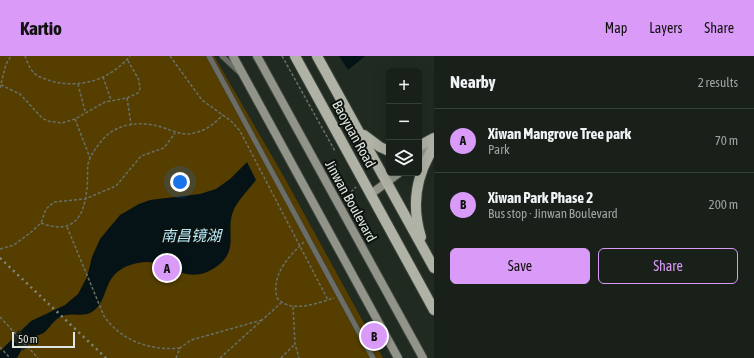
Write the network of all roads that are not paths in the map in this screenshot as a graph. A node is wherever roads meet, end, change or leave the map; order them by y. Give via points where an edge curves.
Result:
1 (209, 56) edge
2 (222, 56) edge
3 (233, 56) edge
4 (257, 56) edge
5 (294, 56) edge
6 (318, 56) edge
7 (245, 77) junction
8 (354, 123) junction
9 (434, 138) edge
10 (434, 142) edge
11 (422, 144) edge
12 (434, 146) edge
13 (386, 149) edge
14 (422, 154) edge
15 (395, 176) edge
16 (387, 182) junction
17 (371, 194) junction
18 (428, 256) junction
19 (434, 268) edge
20 (434, 310) edge
21 (373, 358) edge
22 (398, 358) edge
23 (423, 358) edge

1 - 21 lane
2 - 7 lane
3 - 7 main road
4 - 23 main road, Jinwan Boulevard
5 - 17 main road, Baoyuan Road
6 - 8 main road, Baoyuan Road
7 - 22 main road
8 - 13 main road via 370,141
8 - 16 main road, Baoyuan Road
9 - 11 main road
10 - 14 main road
12 - 18 main road via 421,171 415,199 419,230
15 - 16 main road
16 - 17 main road
16 - 18 main road, Baoyuan Road
17 - 20 main road, Baoyuan Road
18 - 19 main road, Baoyuan Road

